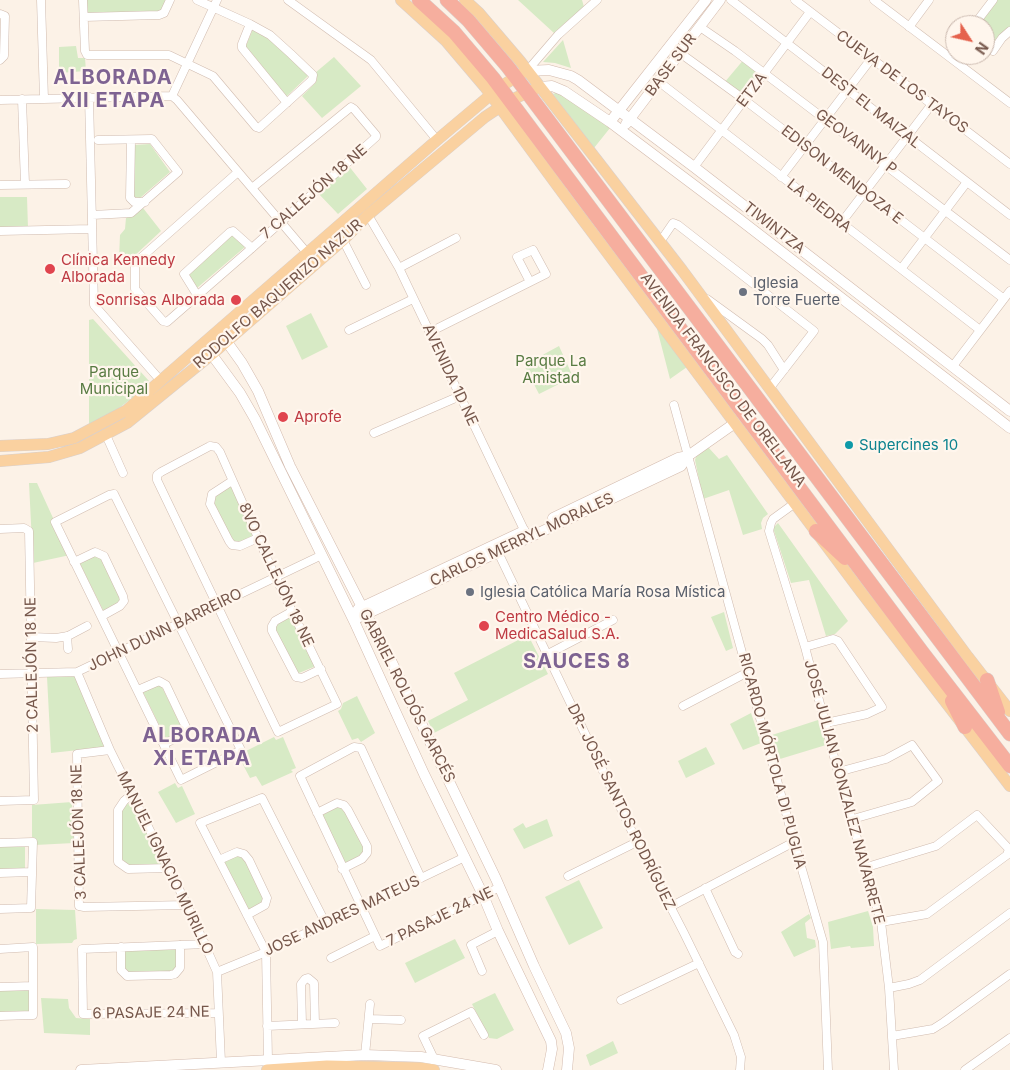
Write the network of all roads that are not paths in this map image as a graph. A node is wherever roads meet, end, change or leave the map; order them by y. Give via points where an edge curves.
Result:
1 (41, 0) edge
2 (83, 0) edge
3 (170, 0) edge
4 (197, 0) edge
5 (217, 0) edge
6 (288, 0) edge
7 (401, 0) edge
8 (419, 0) edge
9 (447, 0) edge
10 (466, 0) edge
11 (597, 0) edge
12 (706, 0) edge
13 (720, 0) edge
14 (732, 0) edge
15 (795, 0) edge
16 (874, 0) edge
17 (929, 0) edge
18 (993, 0) edge
19 (589, 4) edge
20 (213, 8) junction
21 (810, 12) junction
22 (0, 14) edge
23 (982, 15) edge
24 (84, 17) junction
25 (250, 24) junction
26 (700, 27) junction
27 (909, 27) junction
28 (1010, 31) edge
29 (787, 43) junction
30 (995, 48) edge
31 (945, 50) edge
32 (680, 53) junction
33 (2, 58) edge
34 (871, 59) junction
35 (188, 63) junction
36 (965, 65) edge
37 (521, 74) junction
38 (764, 74) junction
39 (658, 81) junction
40 (532, 90) junction
41 (848, 90) junction
42 (495, 91) junction
43 (172, 96) junction
44 (89, 97) junction
45 (22, 99) junction
46 (44, 99) junction
47 (0, 100) edge
48 (744, 100) junction
49 (287, 103) junction
50 (1010, 103) edge
51 (504, 104) junction
52 (932, 104) junction
53 (620, 111) junction
54 (630, 119) junction
55 (825, 119) junction
56 (610, 122) junction
57 (621, 130) junction
58 (721, 131) junction
59 (907, 136) junction
60 (98, 140) dead end
61 (131, 140) junction
62 (437, 140) junction
63 (804, 146) junction
64 (1010, 164) edge
65 (885, 165) junction
66 (694, 167) junction
67 (238, 172) junction
68 (781, 177) junction
69 (967, 182) junction
70 (25, 184) junction
71 (66, 184) dead end
72 (0, 186) edge
73 (252, 188) junction
74 (864, 192) junction
75 (145, 202) junction
76 (945, 210) junction
77 (92, 215) junction
78 (368, 216) junction
79 (1010, 216) edge
80 (280, 221) junction
81 (841, 223) junction
82 (92, 229) junction
83 (0, 231) edge
84 (456, 238) dead end
85 (924, 238) junction
86 (343, 240) junction
87 (660, 242) junction
88 (252, 248) junction
89 (308, 254) junction
90 (1010, 260) edge
91 (399, 268) junction
92 (901, 269) junction
93 (530, 282) dead end
94 (366, 285) dead end
95 (1010, 291) edge
96 (698, 292) junction
97 (197, 295) junction
98 (413, 299) junction
99 (1004, 299) junction
100 (350, 330) dead end
101 (980, 330) junction
102 (219, 331) junction
103 (430, 332) junction
104 (226, 342) junction
105 (204, 344) junction
106 (212, 354) junction
107 (953, 366) junction
108 (784, 370) junction
109 (161, 381) junction
110 (769, 389) junction
111 (460, 396) junction
112 (674, 405) dead end
113 (1009, 409) edge
114 (735, 423) junction
115 (1010, 428) edge
116 (374, 434) dead end
117 (106, 435) junction
118 (0, 446) edge
119 (688, 456) junction
120 (0, 461) edge
121 (124, 473) dead end
122 (232, 482) junction
123 (795, 503) junction
124 (0, 529) edge
125 (816, 531) junction
126 (526, 534) junction
127 (258, 538) junction
128 (496, 548) junction
129 (322, 555) junction
130 (74, 562) junction
131 (275, 576) junction
132 (872, 584) junction
133 (217, 605) junction
134 (364, 611) junction
135 (293, 612) junction
136 (102, 616) junction
137 (352, 617) junction
138 (613, 620) dead end
139 (178, 622) junction
140 (87, 626) dead end
141 (67, 636) junction
142 (32, 637) junction
143 (805, 647) junction
144 (68, 649) dead end
145 (118, 652) junction
146 (546, 655) junction
147 (321, 669) junction
148 (76, 672) junction
149 (748, 672) junction
150 (32, 673) junction
151 (0, 674) edge
152 (942, 678) junction
153 (987, 680) junction
154 (138, 690) junction
155 (683, 706) dead end
156 (1010, 711) edge
157 (826, 723) junction
158 (965, 727) junction
159 (1008, 732) edge
160 (164, 744) junction
161 (110, 750) junction
162 (1010, 766) edge
163 (838, 772) junction
164 (1010, 786) edge
165 (132, 794) junction
166 (0, 801) edge
167 (317, 813) junction
168 (853, 819) junction
169 (637, 842) junction
170 (794, 842) junction
171 (0, 843) edge
172 (465, 857) junction
173 (220, 860) junction
174 (867, 867) junction
175 (169, 868) junction
176 (342, 869) junction
177 (32, 872) junction
178 (0, 873) edge
179 (568, 876) dead end
180 (421, 878) junction
181 (500, 887) junction
182 (705, 888) junction
183 (483, 895) junction
184 (187, 905) junction
185 (670, 907) junction
186 (360, 908) junction
187 (0, 909) edge
188 (1010, 913) edge
189 (247, 915) junction
190 (881, 922) junction
191 (326, 924) junction
192 (498, 931) junction
193 (375, 936) junction
194 (206, 944) junction
195 (180, 945) junction
196 (121, 947) junction
197 (0, 949) edge
198 (266, 952) junction
199 (738, 954) dead end
200 (331, 958) dead end
201 (699, 963) junction
202 (482, 971) dead end
203 (217, 972) junction
204 (1010, 974) edge
205 (33, 986) junction
206 (0, 987) edge
207 (889, 988) junction
208 (621, 1000) dead end
209 (370, 1004) dead end
210 (218, 1013) junction
211 (0, 1016) edge
212 (369, 1019) junction
213 (401, 1020) dead end
214 (335, 1023) dead end
215 (302, 1024) junction
216 (315, 1024) junction
217 (266, 1026) junction
218 (484, 1035) dead end
219 (892, 1036) junction
220 (1010, 1038) edge
221 (365, 1055) junction
222 (323, 1061) junction
223 (221, 1062) junction
224 (267, 1065) edge
225 (434, 1065) edge
226 (82, 1070) edge
227 (496, 1070) edge
228 (548, 1070) edge
229 (567, 1070) edge
230 (740, 1070) edge
231 (828, 1070) edge
232 (894, 1070) edge
233 (966, 1070) edge

1 - 46 street
2 - 24 street
3 - 24 street via 164,13 159,15
4 - 20 street
5 - 20 street
6 - 62 street via 371,60
7 - 42 main road, AVENIDA FRANCISCO DE ORELLANA
8 - 42 highway, AVENIDA FRANCISCO DE ORELLANA via 454,32
9 - 37 highway, AVENIDA FRANCISCO DE ORELLANA
10 - 37 main road, AVENIDA FRANCISCO DE ORELLANA via 479,13
11 - 19 street
12 - 53 main road, BASE SUR
13 - 26 main road, BASE SUR
14 - 29 street, DEST EL MAIZAL
15 - 21 street, CUEVA DE LOS TAYOS
16 - 27 street
17 - 27 street
18 - 23 street
19 - 37 street
20 - 25 street
20 - 35 street
21 - 29 street, ETZA
21 - 34 street, CUEVA DE LOS TAYOS
22 - 33 street via 5,16
24 - 35 street via 87,55 165,54
25 - 49 street via 242,48
25 - 49 street via 280,43 313,75
26 - 32 main road, BASE SUR
26 - 38 street, GEOVANNY P
27 - 31 street
28 - 30 street
29 - 38 street, ETZA
29 - 41 street, DEST EL MAIZAL
32 - 39 main road, BASE SUR
32 - 48 street, EDISON MENDOZA E
34 - 41 street
34 - 52 street, CUEVA DE LOS TAYOS
35 - 43 street
35 - 49 street via 213,76 257,128
36 - 50 street
37 - 40 highway, AVENIDA FRANCISCO DE ORELLANA
37 - 42 main road, RODOLFO BAQUERIZO NAZUR
37 - 53 main road, TIWINTZA via 549,70 571,76
38 - 48 street, ETZA
38 - 55 street, GEOVANNY P
39 - 54 main road, BASE SUR
39 - 58 street, LA PIEDRA
40 - 51 main road, RODOLFO BAQUERIZO NAZUR
40 - 56 main road, TIWINTZA via 552,86
40 - 87 main road, AVENIDA FRANCISCO DE ORELLANA
40 - 159 highway, AVENIDA FRANCISCO DE ORELLANA
41 - 55 street
41 - 59 street, DEST EL MAIZAL
42 - 51 highway, AVENIDA FRANCISCO DE ORELLANA
42 - 62 main road, RODOLFO BAQUERIZO NAZUR
43 - 44 street
43 - 67 street
44 - 46 street
44 - 77 street
45 - 46 street
45 - 47 street
45 - 70 street
48 - 58 street, ETZA
48 - 63 street, EDISON MENDOZA E
51 - 78 main road, RODOLFO BAQUERIZO NAZUR
51 - 114 main road, AVENIDA FRANCISCO DE ORELLANA
51 - 132 highway, AVENIDA FRANCISCO DE ORELLANA
52 - 59 street
52 - 64 street, CUEVA DE LOS TAYOS
53 - 54 main road, TIWINTZA
53 - 56 main road, BASE SUR
54 - 57 main road, BASE SUR
54 - 66 main road, TIWINTZA
55 - 63 street
55 - 65 street, GEOVANNY P
56 - 57 main road, TIWINTZA
57 - 115 main road, TIWINTZA
58 - 66 street, ETZA
58 - 68 street, LA PIEDRA
59 - 65 street
59 - 69 street, DEST EL MAIZAL
60 - 61 street
61 - 75 street via 130,198 134,202
61 - 75 street via 152,139 178,172
62 - 89 main road, RODOLFO BAQUERIZO NAZUR
63 - 68 street
63 - 74 street, EDISON MENDOZA E
65 - 74 street
65 - 76 street, GEOVANNY P
66 - 107 main road, TIWINTZA
67 - 73 street
67 - 97 street, 7 CALLEJÓN 18 NE via 135,263 135,289 165,322
68 - 81 street, LA PIEDRA
69 - 76 street
69 - 79 street, DEST EL MAIZAL
70 - 71 street
70 - 72 street
73 - 80 street
73 - 80 street, 7 CALLEJÓN 18 NE via 351,107 377,136
74 - 81 street
74 - 85 street, EDISON MENDOZA E
75 - 77 street via 129,214
76 - 85 street
76 - 90 street, GEOVANNY P
77 - 82 street
78 - 86 main road, RODOLFO BAQUERIZO NAZUR
78 - 91 street, AVENIDA 1D NE
80 - 88 street, 7 CALLEJÓN 18 NE
80 - 89 street
81 - 92 street, LA PIEDRA
82 - 83 street
82 - 109 street via 94,305
84 - 91 street
85 - 92 street
85 - 99 street, EDISON MENDOZA E
86 - 94 street
86 - 104 main road, RODOLFO BAQUERIZO NAZUR
87 - 96 main road, AVENIDA FRANCISCO DE ORELLANA
87 - 108 street via 676,223 814,331
88 - 97 street, 7 CALLEJÓN 18 NE
88 - 97 street, 7 CALLEJÓN 18 NE via 233,231 230,232 184,274
89 - 102 main road, RODOLFO BAQUERIZO NAZUR
91 - 98 street, AVENIDA 1D NE
92 - 101 street, LA PIEDRA
93 - 103 street
95 - 99 street
96 - 108 street via 762,339
96 - 110 main road, AVENIDA FRANCISCO DE ORELLANA
98 - 100 street
98 - 103 street, AVENIDA 1D NE
99 - 101 street
101 - 107 street
102 - 104 main road, GABRIEL ROLDÓS GARCÉS
102 - 105 main road, RODOLFO BAQUERIZO NAZUR
103 - 111 street, AVENIDA 1D NE
104 - 106 main road, RODOLFO BAQUERIZO NAZUR
104 - 134 main road, GABRIEL ROLDÓS GARCÉS via 258,391 290,466
105 - 106 main road, GABRIEL ROLDÓS GARCÉS
105 - 109 main road, RODOLFO BAQUERIZO NAZUR
106 - 117 main road, RODOLFO BAQUERIZO NAZUR via 126,423
106 - 129 main road, GABRIEL ROLDÓS GARCÉS via 255,419
107 - 113 main road, TIWINTZA
108 - 110 street
109 - 118 main road, RODOLFO BAQUERIZO NAZUR via 127,410 74,438 48,444
110 - 153 main road, AVENIDA FRANCISCO DE ORELLANA
111 - 116 street
111 - 126 street, AVENIDA 1D NE
112 - 119 street, RICARDO MÓRTOLA DI PUGLIA
114 - 119 main road, CARLOS MERRYL MORALES
114 - 123 main road, AVENIDA FRANCISCO DE ORELLANA
117 - 120 main road, RODOLFO BAQUERIZO NAZUR via 80,448 49,457
117 - 121 street
119 - 126 main road, CARLOS MERRYL MORALES via 681,466
119 - 149 street, RICARDO MÓRTOLA DI PUGLIA
122 - 127 street, 8VO CALLEJÓN 18 NE
122 - 127 street via 212,494 210,504 232,545 240,546
122 - 133 street, 8VO CALLEJÓN 18 NE via 216,447 210,446 157,475
123 - 125 main road, AVENIDA FRANCISCO DE ORELLANA
123 - 143 street, JOSÉ JULIAN GONZALEZ NAVARRETE via 774,519 769,531
124 - 142 street, 2 CALLEJÓN 18 NE via 24,528 29,531
125 - 132 highway
125 - 158 main road, AVENIDA FRANCISCO DE ORELLANA
126 - 128 main road, CARLOS MERRYL MORALES
127 - 131 street, 8VO CALLEJÓN 18 NE
128 - 134 main road, CARLOS MERRYL MORALES
128 - 146 street, DR- JOSÉ SANTOS RODRÍGUEZ
129 - 131 street, JOHN DUNN BARREIRO
129 - 137 main road, GABRIEL ROLDÓS GARCÉS
130 - 136 street
130 - 136 street via 95,552 104,556 124,598 120,606
130 - 139 street via 55,522 114,494
131 - 133 street, JOHN DUNN BARREIRO
131 - 135 street, 8VO CALLEJÓN 18 NE
132 - 152 highway, AVENIDA FRANCISCO DE ORELLANA
133 - 139 street, JOHN DUNN BARREIRO
133 - 147 street, 8VO CALLEJÓN 18 NE via 278,732 338,704
134 - 137 main road, CARLOS MERRYL MORALES
134 - 181 main road, GABRIEL ROLDÓS GARCÉS via 392,662
135 - 147 street, 8VO CALLEJÓN 18 NE
135 - 147 street via 275,621 272,630 296,676 302,678
136 - 145 street
137 - 172 main road, GABRIEL ROLDÓS GARCÉS
138 - 146 street
139 - 145 street, JOHN DUNN BARREIRO
139 - 160 street via 240,750 181,780
140 - 141 street
141 - 142 street
141 - 144 street
142 - 150 street, 2 CALLEJÓN 18 NE
143 - 157 street, JOSÉ JULIAN GONZALEZ NAVARRETE
143 - 157 street via 836,640 882,707 867,714
145 - 148 street, JOHN DUNN BARREIRO
145 - 154 street
146 - 169 street, DR- JOSÉ SANTOS RODRÍGUEZ
148 - 150 street, JOHN DUNN BARREIRO
148 - 161 street, MANUEL IGNACIO MURILLO
149 - 155 street
149 - 170 street, RICARDO MÓRTOLA DI PUGLIA
150 - 151 street, JOHN DUNN BARREIRO
150 - 166 street, 2 CALLEJÓN 18 NE via 34,800
152 - 158 highway
152 - 162 highway, AVENIDA FRANCISCO DE ORELLANA
153 - 156 main road, AVENIDA FRANCISCO DE ORELLANA
153 - 159 highway
154 - 160 street
154 - 160 street via 159,680 166,684 186,727 182,735
157 - 163 street, JOSÉ JULIAN GONZALEZ NAVARRETE
158 - 164 main road, AVENIDA FRANCISCO DE ORELLANA
161 - 165 street, MANUEL IGNACIO MURILLO
161 - 184 street, 3 CALLEJÓN 18 NE via 77,754 78,904 81,907
163 - 168 street, JOSÉ JULIAN GONZALEZ NAVARRETE
163 - 168 street via 886,759 912,745 938,781 912,802
165 - 175 street, MANUEL IGNACIO MURILLO
165 - 175 street via 117,814 118,862 128,869
167 - 176 street
167 - 176 street via 337,803 344,805 366,846 362,860
167 - 180 street via 300,776 354,747 362,749
168 - 174 street, JOSÉ JULIAN GONZALEZ NAVARRETE
169 - 179 street
169 - 185 street, DR- JOSÉ SANTOS RODRÍGUEZ
170 - 182 street
170 - 231 street, RICARDO MÓRTOLA DI PUGLIA via 823,942
171 - 177 street via 32,842
172 - 180 street, JOSE ANDRES MATEUS
172 - 183 main road, GABRIEL ROLDÓS GARCÉS
173 - 189 street
173 - 189 street via 237,852 244,854 266,894 267,902
173 - 191 street via 200,824 262,798
174 - 190 street, JOSÉ JULIAN GONZALEZ NAVARRETE
174 - 190 street via 936,846 977,815 1009,849 1007,855 927,914
175 - 184 street, MANUEL IGNACIO MURILLO
176 - 186 street
177 - 178 street
177 - 187 street via 31,908
180 - 186 street, JOSE ANDRES MATEUS
181 - 183 street, 7 PASAJE 24 NE
181 - 229 main road, GABRIEL ROLDÓS GARCÉS via 566,1033 569,1048
182 - 185 street
182 - 199 street
183 - 192 main road, GABRIEL ROLDÓS GARCÉS
183 - 193 street, 7 PASAJE 24 NE via 380,946
184 - 194 street, MANUEL IGNACIO MURILLO
185 - 201 street, DR- JOSÉ SANTOS RODRÍGUEZ
186 - 191 street, JOSE ANDRES MATEUS
186 - 193 street
188 - 207 street via 920,980
189 - 198 street
190 - 207 street, JOSÉ JULIAN GONZALEZ NAVARRETE
191 - 198 street, JOSE ANDRES MATEUS
192 - 202 street via 470,945
192 - 228 main road, GABRIEL ROLDÓS GARCÉS via 551,1041
193 - 200 street
194 - 195 street
194 - 203 street, MANUEL IGNACIO MURILLO
195 - 196 street
195 - 196 street via 180,968 171,975 127,976 121,970
196 - 210 street, 6 PASAJE 24 NE via 82,949 83,1014
197 - 205 street via 33,947
198 - 203 street, JOSE ANDRES MATEUS
198 - 217 street
201 - 208 street
201 - 230 street, DR- JOSÉ SANTOS RODRÍGUEZ via 734,1035 741,1057
203 - 210 street, MANUEL IGNACIO MURILLO
204 - 219 street via 933,1029
205 - 206 street
205 - 211 street via 33,1015
207 - 219 street, JOSÉ JULIAN GONZALEZ NAVARRETE
209 - 212 street
210 - 223 street, MANUEL IGNACIO MURILLO
212 - 213 street
212 - 221 street
214 - 216 street
215 - 216 street
215 - 216 street via 301,984 308,978 314,983
215 - 217 street
217 - 224 street
218 - 225 street via 471,1012 423,1036
219 - 232 street, JOSÉ JULIAN GONZALEZ NAVARRETE
220 - 233 street
221 - 222 main road
221 - 225 main road
222 - 224 main road
222 - 225 main road via 420,1068
223 - 224 main road
223 - 226 main road
225 - 227 main road

